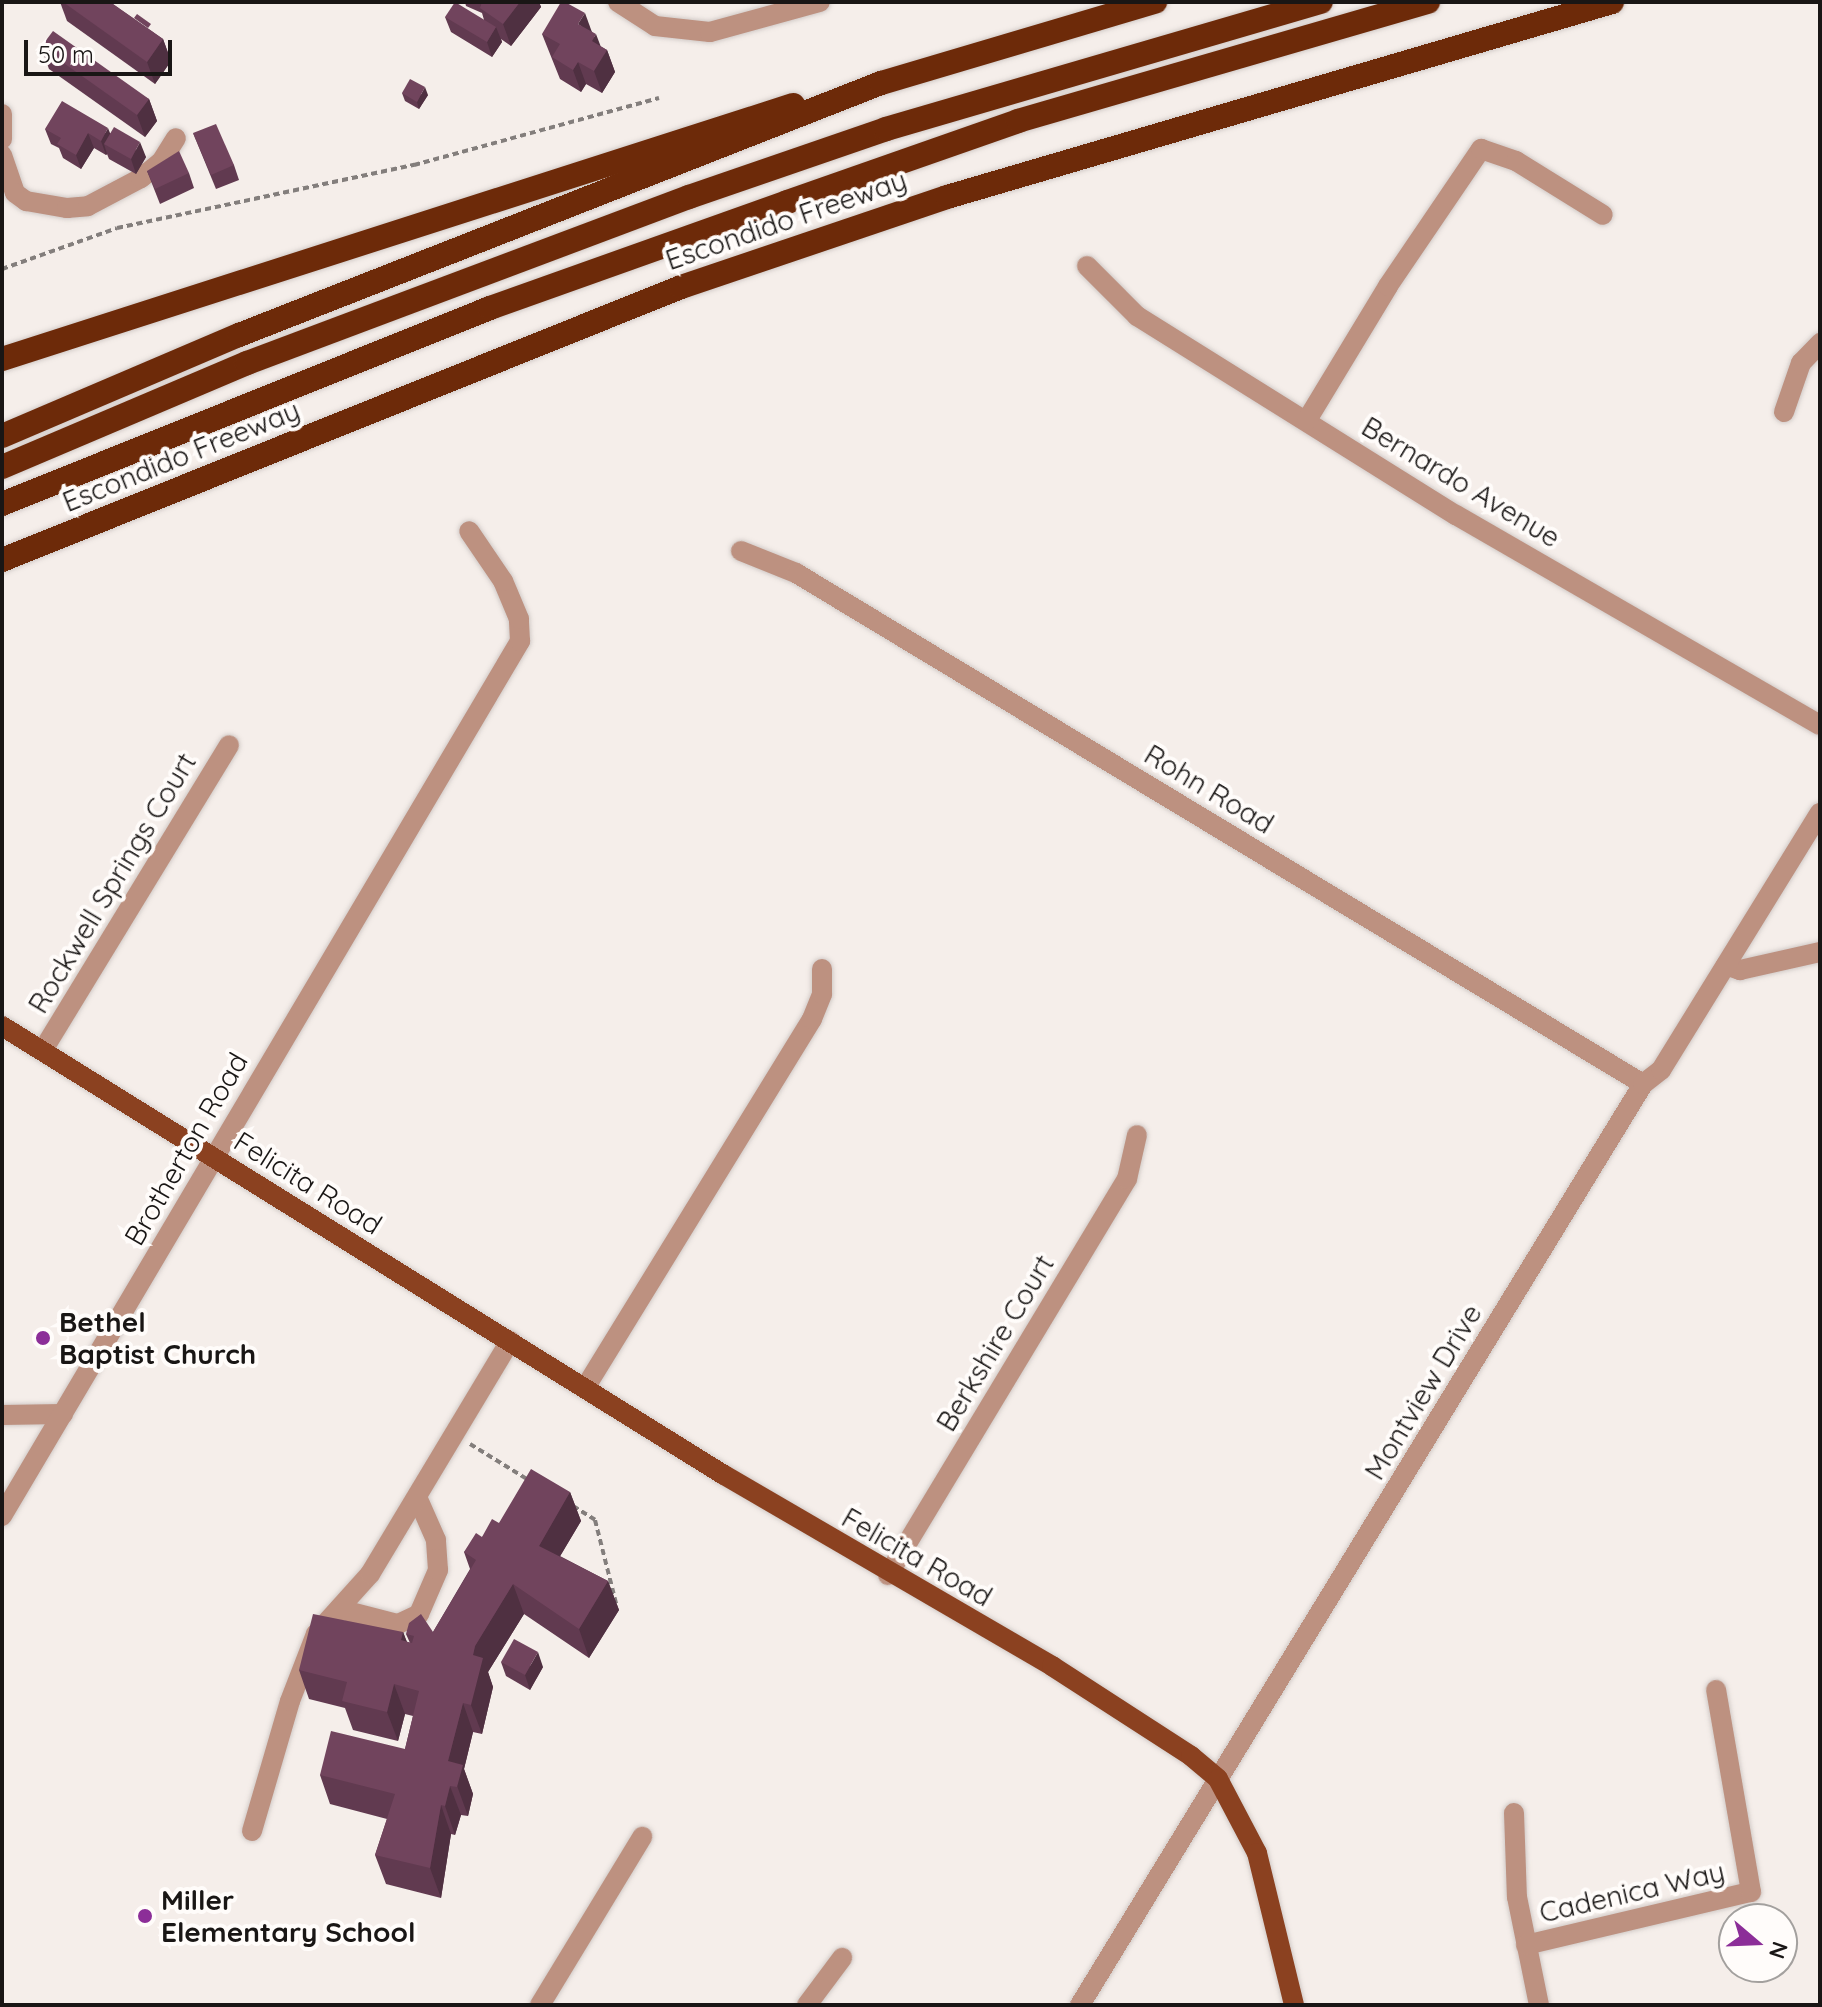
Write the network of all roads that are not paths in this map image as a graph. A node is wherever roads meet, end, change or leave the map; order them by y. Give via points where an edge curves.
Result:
1 (618, 2) edge
2 (820, 2) edge
3 (1155, 2) edge
4 (1321, 2) edge
5 (1428, 2) edge
6 (1612, 2) edge
7 (881, 83) junction
8 (2, 114) edge
9 (176, 138) dead end
10 (2, 139) edge
11 (2, 155) edge
12 (1603, 215) dead end
13 (1087, 266) dead end
14 (1820, 343) edge
15 (2, 359) edge
16 (1784, 412) dead end
17 (1307, 420) junction
18 (2, 436) edge
19 (2, 467) edge
20 (2, 504) edge
21 (469, 531) dead end
22 (741, 551) dead end
23 (2, 560) edge
24 (1820, 725) edge
25 (229, 745) dead end
26 (1820, 813) edge
27 (1820, 952) edge
28 (1726, 965) junction
29 (822, 969) dead end
30 (2, 1026) edge
31 (43, 1050) junction
32 (1643, 1084) junction
33 (1137, 1135) dead end
34 (214, 1158) junction
35 (510, 1341) junction
36 (585, 1388) junction
37 (63, 1414) junction
38 (2, 1415) edge
39 (417, 1497) junction
40 (2, 1516) edge
41 (888, 1575) junction
42 (339, 1609) junction
43 (1716, 1690) dead end
44 (1218, 1779) junction
45 (1514, 1813) dead end
46 (252, 1831) dead end
47 (642, 1837) dead end
48 (1526, 1945) junction
49 (842, 1958) dead end
50 (540, 2005) edge
51 (807, 2005) edge
52 (1080, 2005) edge
53 (1294, 2005) edge
54 (1539, 2005) edge

1 - 2 street via 655,26 710,32
3 - 7 highway
4 - 19 highway via 886,129 689,197 247,363
5 - 20 highway via 1018,121 772,207 490,308
6 - 23 highway, Escondido Freeway via 962,192 681,287
7 - 15 highway via 750,115
7 - 18 highway via 239,335
8 - 10 street
9 - 11 street via 161,162 141,178 88,206 26,201 15,193
12 - 17 street via 1516,161 1481,149 1388,286
13 - 17 street, Bernardo Avenue via 1137,316
14 - 16 street via 1801,363
17 - 24 street, Bernardo Avenue via 1456,515
21 - 34 street, Brotherton Road via 503,581 521,637
22 - 32 street, Rohn Road via 796,573
25 - 31 street, Rockwell Springs Court
26 - 28 street, Montview Drive
27 - 28 street via 1740,970
28 - 32 street, Montview Drive via 1661,1070
29 - 36 street via 822,994 812,1019
30 - 31 main road, Felicita Road
31 - 34 main road, Felicita Road
32 - 44 street, Montview Drive
33 - 41 street, Berkshire Court via 1127,1179
34 - 35 main road, Felicita Road
34 - 37 street, Brotherton Road
35 - 36 main road, Felicita Road
35 - 39 street
36 - 41 main road, Felicita Road
37 - 38 street
37 - 40 street, Brotherton Road
39 - 42 street via 370,1574
39 - 42 street via 436,1540 438,1570 419,1614 398,1624
41 - 44 main road, Felicita Road via 1052,1666
42 - 46 street via 316,1634 305,1659
43 - 48 street, Cadenica Way via 1751,1892
44 - 52 street, Montview Drive
44 - 53 main road via 1257,1853
45 - 48 street via 1517,1897
47 - 50 street
48 - 54 street
49 - 51 street

